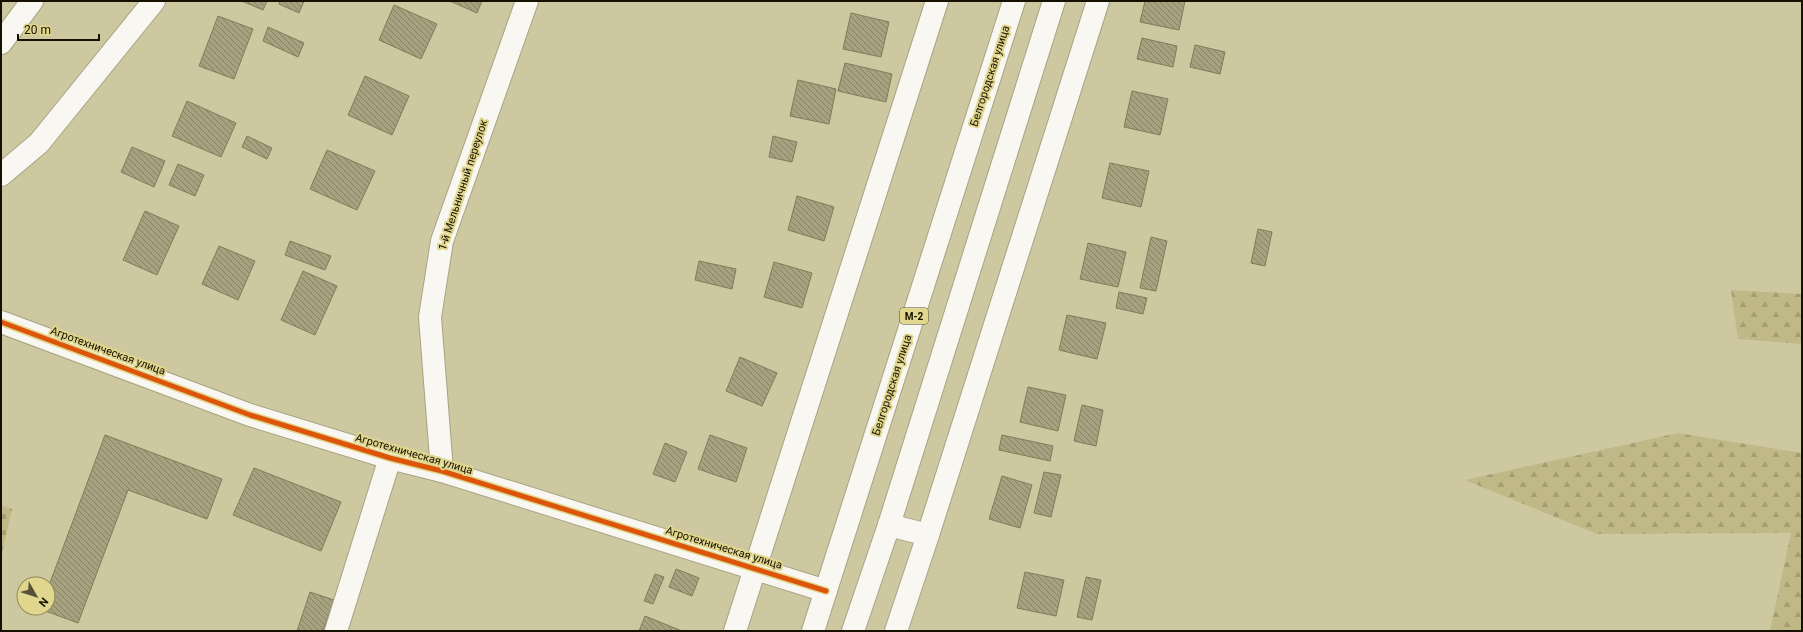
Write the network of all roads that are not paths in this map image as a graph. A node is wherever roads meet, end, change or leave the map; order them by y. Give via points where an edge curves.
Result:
1 (32, 1) edge
2 (154, 1) edge
3 (527, 1) edge
4 (938, 1) edge
5 (1014, 1) edge
6 (1054, 1) edge
7 (1098, 1) edge
8 (1, 44) edge
9 (1, 175) edge
10 (1, 322) edge
11 (390, 458) junction
12 (442, 471) junction
13 (889, 525) junction
14 (928, 535) junction
15 (756, 568) junction
16 (826, 591) junction
17 (336, 631) edge
18 (735, 631) edge
19 (813, 631) edge
20 (853, 631) edge
21 (896, 631) edge

1 - 8 main road
2 - 9 main road via 39,144
3 - 12 main road, 1-й Мельничный переулок via 442,241 430,317
4 - 15 main road
5 - 16 main road, Белгородская улица / М-2
6 - 13 main road
7 - 14 main road
10 - 11 main road, Агротехническая улица via 250,415
11 - 12 main road, Агротехническая улица
11 - 17 main road
12 - 15 main road, Агротехническая улица
13 - 14 main road
13 - 20 main road
14 - 21 main road
15 - 16 main road, Агротехническая улица
15 - 18 main road
16 - 19 main road, Белгородская улица / М-2

